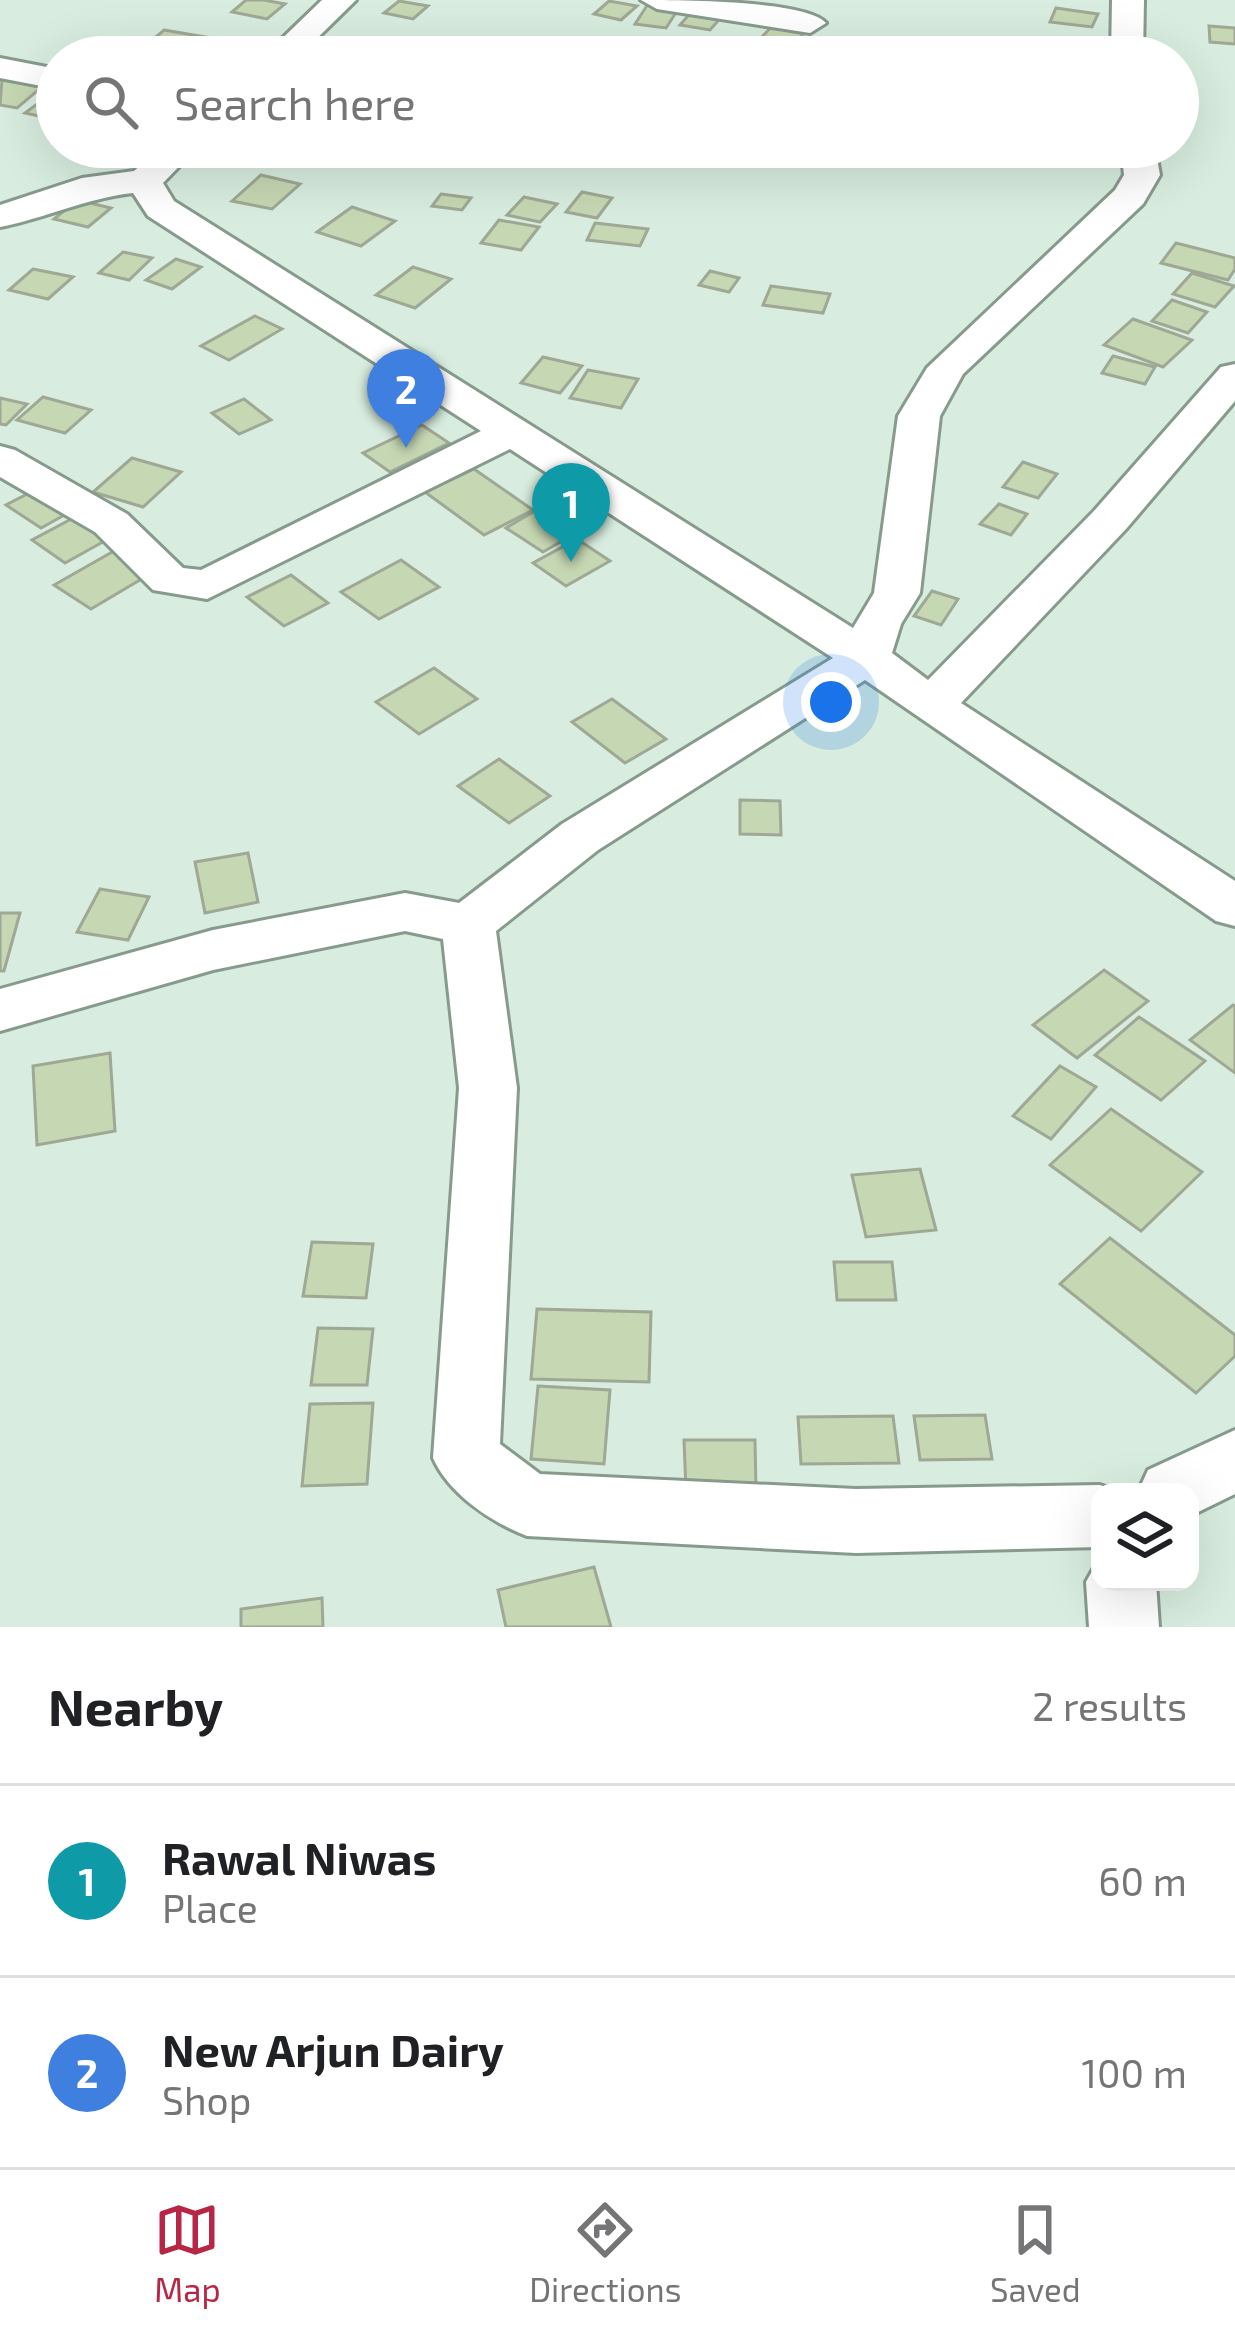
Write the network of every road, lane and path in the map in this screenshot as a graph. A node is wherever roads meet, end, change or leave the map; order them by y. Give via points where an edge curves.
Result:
1 (657, 0) edge
2 (1128, 0) edge
3 (329, 2) edge
4 (810, 23) dead end
5 (298, 36) edge
6 (1127, 36) edge
7 (0, 68) edge
8 (36, 75) edge
9 (159, 168) edge
10 (1141, 168) edge
11 (144, 182) junction
12 (0, 216) edge
13 (1235, 376) edge
14 (513, 431) junction
15 (0, 459) edge
16 (867, 658) junction
17 (931, 706) junction
18 (1235, 907) edge
19 (468, 924) junction
20 (0, 1010) edge
21 (1235, 1460) edge
22 (1190, 1483) edge
23 (1091, 1516) edge
24 (1121, 1591) edge
25 (1124, 1627) edge

1 - 4 street
2 - 6 street
3 - 5 street
7 - 8 street
9 - 11 street
10 - 16 street via 1130,196 946,368 919,416 897,593
11 - 12 street via 94,186
11 - 14 street via 161,208
13 - 17 street
14 - 15 street via 207,585 169,580 111,523
14 - 16 street
16 - 17 street
16 - 19 street via 580,837
17 - 18 street
19 - 20 street via 405,912 213,950
19 - 23 street via 488,1088 466,1458 527,1504 856,1520
21 - 22 street
24 - 25 street

